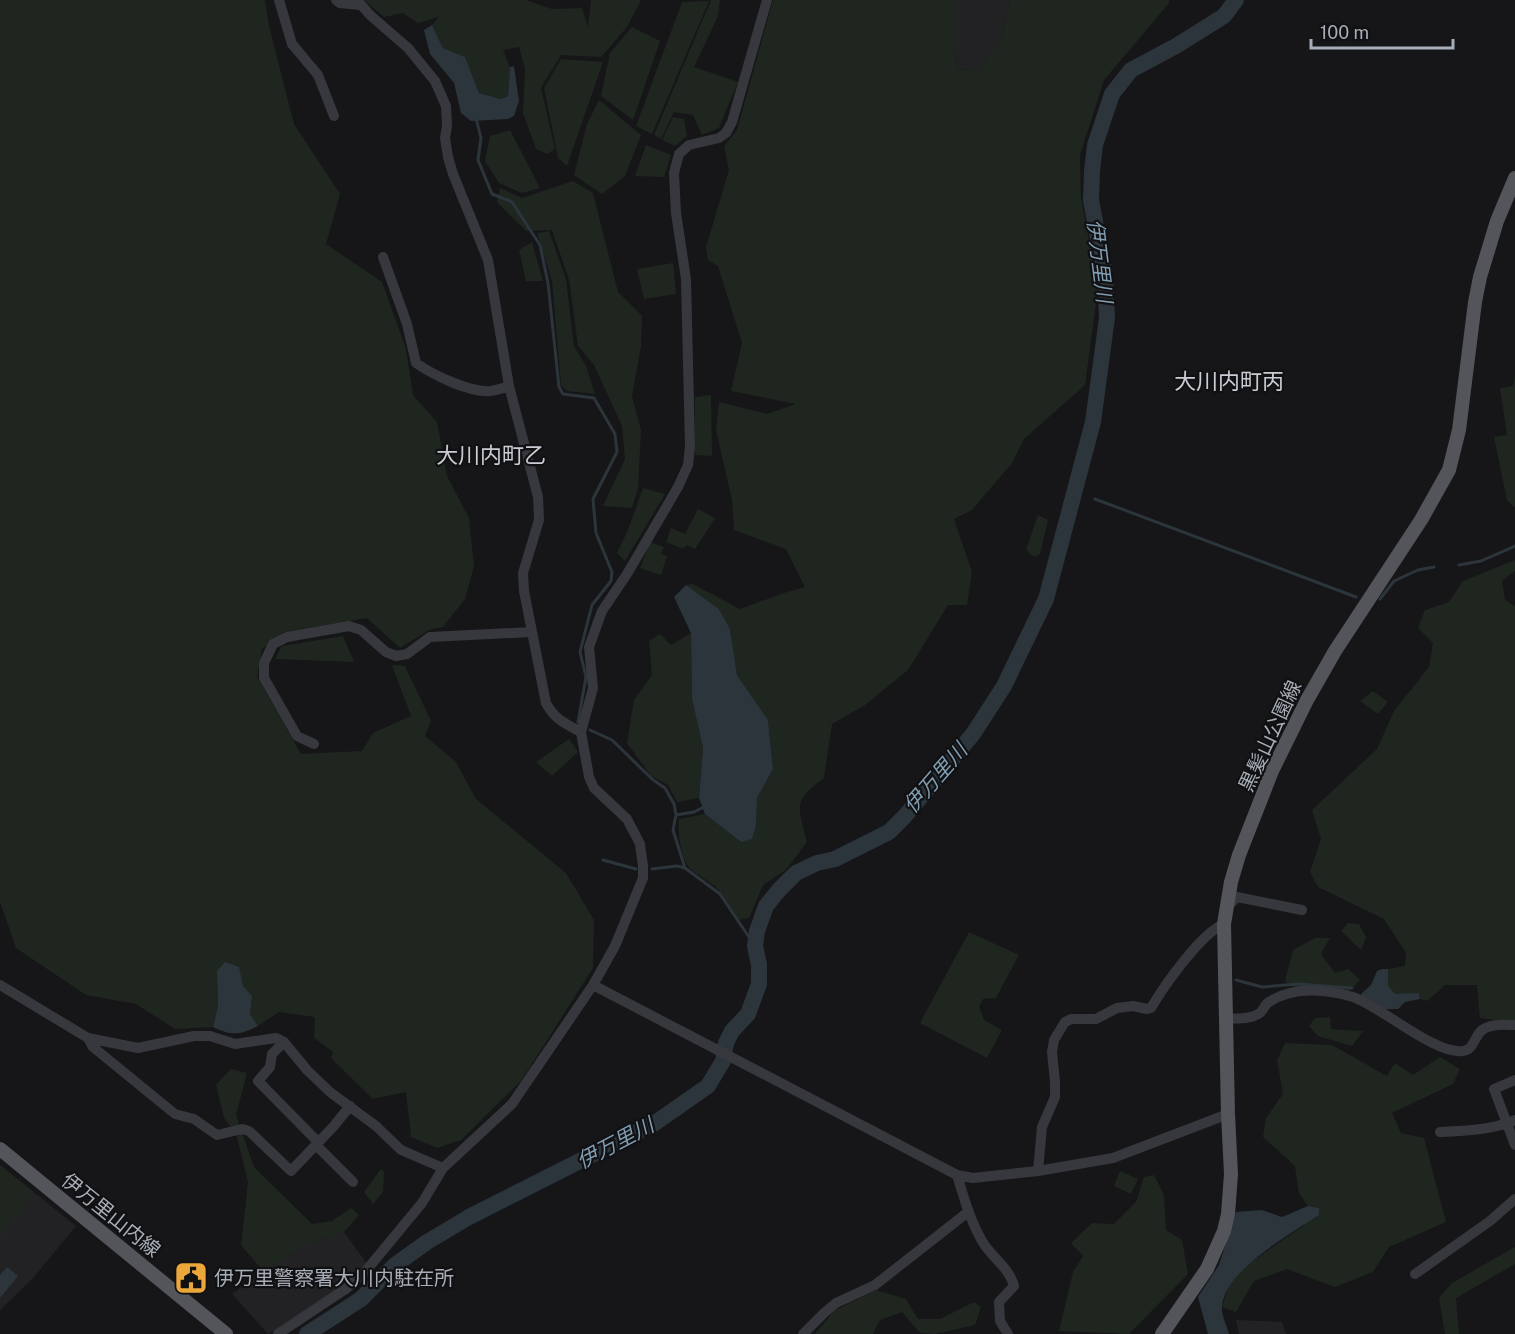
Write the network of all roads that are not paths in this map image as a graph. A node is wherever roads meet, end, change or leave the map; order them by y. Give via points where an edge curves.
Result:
1 (279, 0) edge
2 (336, 0) edge
3 (767, 0) edge
4 (359, 2) edge
5 (334, 116) dead end
6 (1515, 178) edge
7 (383, 256) dead end
8 (510, 386) junction
9 (532, 632) junction
10 (581, 732) junction
11 (314, 744) dead end
12 (1227, 907) junction
13 (1302, 910) dead end
14 (1224, 924) junction
15 (0, 985) edge
16 (593, 985) junction
17 (1225, 1019) junction
18 (1515, 1025) edge
19 (88, 1038) junction
20 (284, 1042) junction
21 (1515, 1080) edge
22 (350, 1106) junction
23 (1228, 1114) junction
24 (1511, 1122) edge
25 (1440, 1132) dead end
26 (317, 1143) junction
27 (1515, 1145) edge
28 (0, 1149) edge
29 (443, 1168) junction
30 (1038, 1171) junction
31 (957, 1175) junction
32 (353, 1182) dead end
33 (1515, 1199) edge
34 (968, 1212) junction
35 (1415, 1274) dead end
36 (226, 1334) edge
37 (278, 1334) edge
38 (803, 1334) edge
39 (1008, 1334) edge
40 (1162, 1334) edge

1 - 5 street via 292,44 318,75
2 - 4 street
3 - 10 street via 732,122 719,138 689,145 679,154 674,173 686,279 688,465 602,611 589,647 593,688
4 - 8 street via 408,48 435,81 446,106 448,157 488,260
6 - 12 main road, 黒髪山公園線 via 1478,285 1460,430 1449,470 1307,699 1272,771 1239,855
7 - 8 street via 416,363 430,373 478,390
8 - 9 street via 539,507 523,573
9 - 10 street via 546,703 559,720
9 - 11 street via 430,637 407,654 396,656 361,630 349,626 287,637 273,644 264,663 264,678 297,736
10 - 16 street via 594,788 627,819 640,844 643,866 643,878 615,946
12 - 13 street via 1237,897
12 - 14 main road, 黒髪山公園線
14 - 17 main road, 黒髪山公園線
14 - 30 street via 1208,935 1164,986 1151,1008 1117,1008 1095,1019 1065,1022 1054,1040 1054,1097 1042,1127
15 - 19 street
16 - 29 street via 512,1104
16 - 31 street
17 - 18 street via 1252,1017 1266,1003 1284,994 1315,989 1353,998 1381,1011 1442,1048 1463,1051 1471,1047 1481,1030 1496,1024
17 - 23 main road, 黒髪山公園線
19 - 20 street via 138,1048 194,1036 210,1036 235,1044 276,1038
19 - 26 street via 93,1047 175,1114 194,1119 217,1135 249,1131 291,1171
20 - 22 street via 330,1092
20 - 26 street via 272,1054 270,1066 258,1081
21 - 24 street via 1494,1089
22 - 26 street
22 - 29 street via 401,1150
23 - 30 street via 1113,1158
23 - 40 main road, 黒髪山公園線 via 1230,1195 1224,1232 1207,1269
24 - 25 street
24 - 27 street
26 - 32 street
28 - 36 main road, 伊万里山内線
29 - 37 street via 422,1203 365,1272
30 - 31 street via 973,1178
31 - 34 street
33 - 35 street
34 - 38 street via 875,1285 836,1303
34 - 39 street via 983,1243 1012,1277 1014,1286 999,1302 1000,1321

